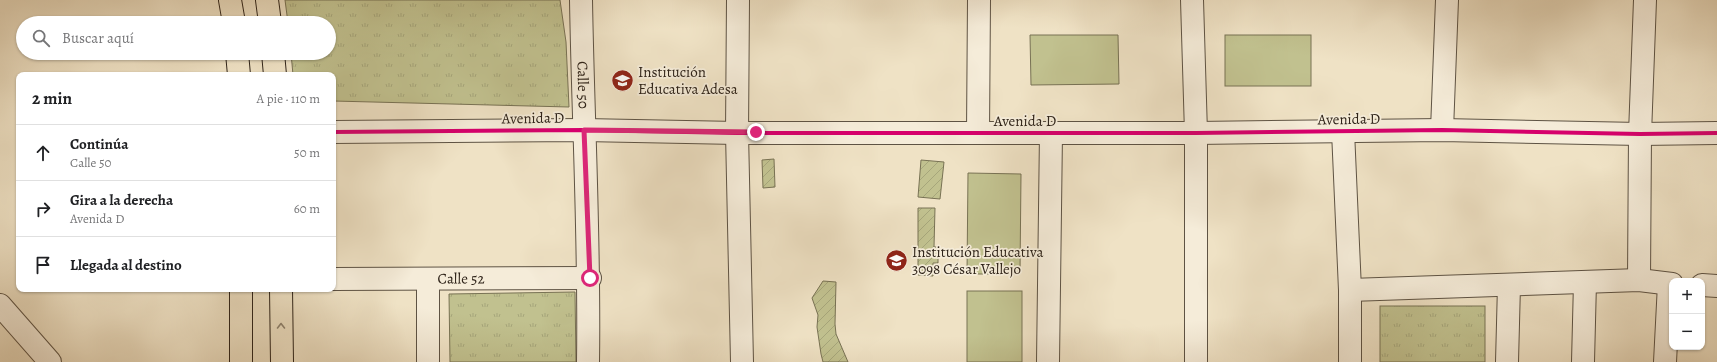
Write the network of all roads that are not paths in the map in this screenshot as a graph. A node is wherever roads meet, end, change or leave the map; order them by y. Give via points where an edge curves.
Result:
1 (230, 0) edge
2 (267, 0) edge
3 (581, 0) edge
4 (738, 0) edge
5 (979, 0) edge
6 (1192, 0) edge
7 (1447, 0) edge
8 (1645, 0) edge
9 (233, 16) edge
10 (269, 16) edge
11 (238, 60) edge
12 (274, 60) edge
13 (239, 72) edge
14 (275, 72) edge
15 (584, 130) junction
16 (1442, 130) junction
17 (1343, 131) junction
18 (336, 132) edge
19 (737, 133) junction
20 (978, 133) junction
21 (1051, 133) junction
22 (1196, 133) junction
23 (1717, 133) edge
24 (1640, 134) junction
25 (590, 278) junction
26 (336, 279) edge
27 (428, 279) junction
28 (1639, 280) junction
29 (1585, 282) junction
30 (1669, 284) edge
31 (1509, 285) junction
32 (1705, 285) edge
33 (1717, 286) edge
34 (1350, 290) junction
35 (241, 292) edge
36 (281, 292) edge
37 (1669, 300) edge
38 (2, 310) edge
39 (50, 362) edge
40 (241, 362) edge
41 (282, 362) edge
42 (428, 362) edge
43 (588, 362) edge
44 (742, 362) edge
45 (1048, 362) edge
46 (1196, 362) edge
47 (1350, 362) edge
48 (1507, 362) edge
49 (1583, 362) edge
50 (1665, 362) edge

1 - 9 main road
2 - 10 main road
3 - 15 street, Calle 50
4 - 19 street
5 - 20 street
6 - 22 street
7 - 16 street
8 - 24 street
11 - 13 main road
12 - 14 main road
15 - 18 street, Avenida D
15 - 19 street, Avenida D
15 - 25 street, Calle 50
16 - 17 street, Avenida D
16 - 24 street, Avenida D
17 - 22 street, Avenida D
17 - 34 street
19 - 20 street, Avenida D
19 - 44 street
20 - 21 street, Avenida D
21 - 22 street, Avenida D
21 - 45 street
22 - 46 street
23 - 24 street, Avenida D
24 - 28 street
25 - 27 street, Calle 52
25 - 43 street, Calle 50
26 - 27 street, Calle 52
27 - 42 street
28 - 29 street
28 - 30 street
29 - 31 street
29 - 49 street
31 - 34 street
31 - 48 street
32 - 33 street
34 - 47 street
35 - 40 main road
41 -> 36 main road
37 - 50 street
38 - 39 street

